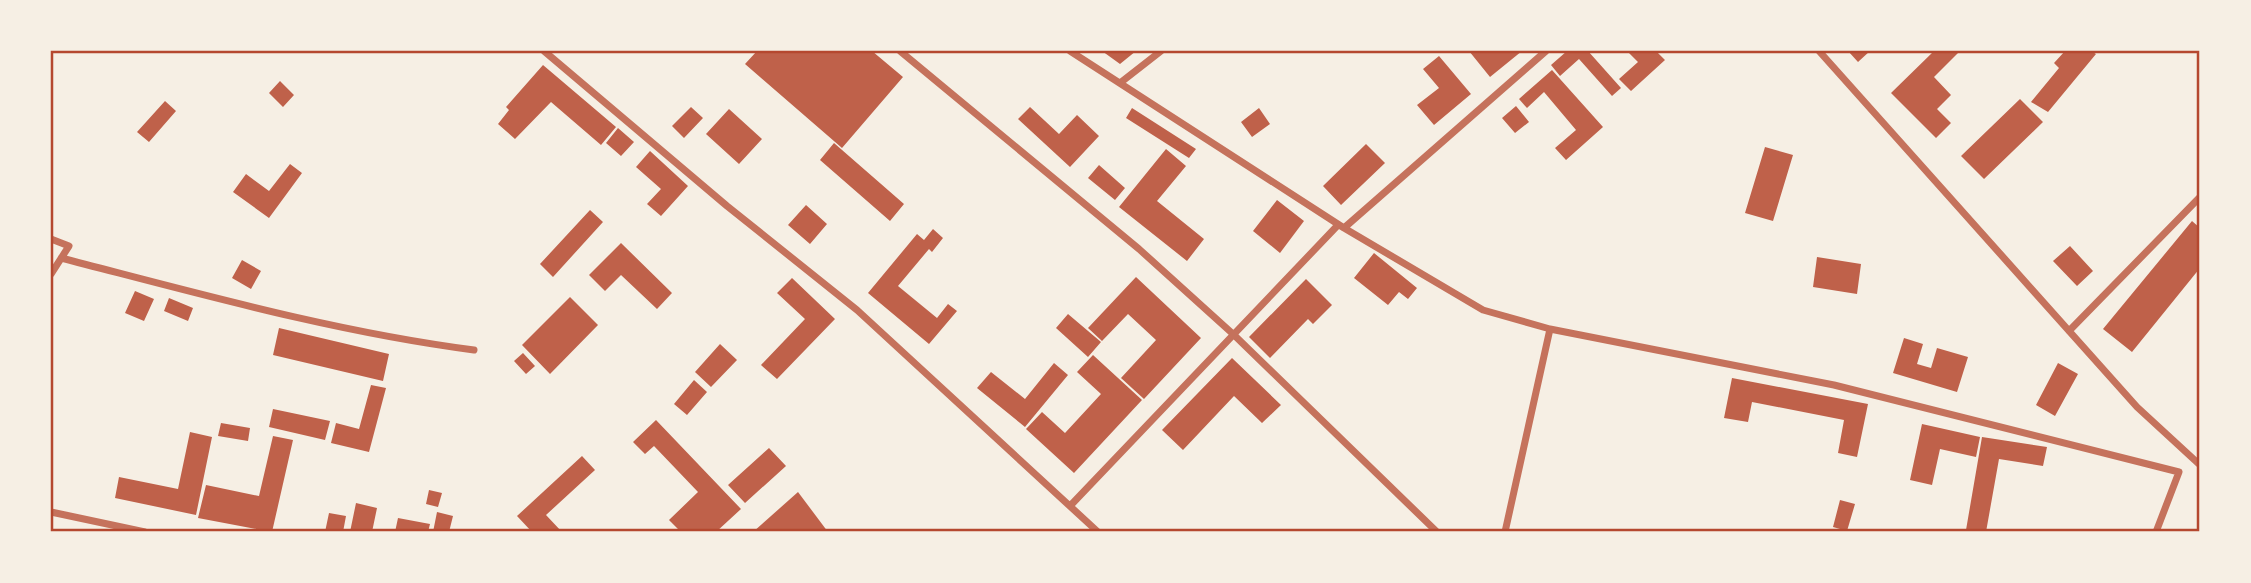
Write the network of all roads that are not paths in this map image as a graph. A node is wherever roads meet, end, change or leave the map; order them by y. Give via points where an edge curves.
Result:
1 (544, 51) edge
2 (900, 51) edge
3 (1070, 51) edge
4 (1161, 51) edge
5 (1546, 51) edge
6 (1819, 51) edge
7 (1120, 83) junction
8 (2200, 197) edge
9 (1341, 226) junction
10 (51, 239) edge
11 (61, 258) junction
12 (51, 274) edge
13 (1550, 329) junction
14 (2069, 331) junction
15 (1233, 334) junction
16 (474, 351) dead end
17 (2190, 458) junction
18 (2200, 466) edge
19 (2179, 472) junction
20 (1070, 506) junction
21 (51, 512) edge
22 (145, 532) edge
23 (1098, 532) edge
24 (1437, 532) edge
25 (1505, 532) edge
26 (2156, 532) edge

1 - 20 street via 857,310
2 - 15 street via 1139,249
3 - 7 street
4 - 7 street
5 - 9 street
6 - 14 street
7 - 9 street
8 - 14 street
9 - 13 street via 1483,310
9 - 15 street
10 - 11 street via 69,246
11 - 12 street
11 - 16 street via 168,288
13 - 19 street via 1834,386
13 - 25 street
14 - 17 street
15 - 20 street
15 - 24 street
17 - 18 street
17 - 19 street
19 - 26 street
20 - 23 street
21 - 22 street

